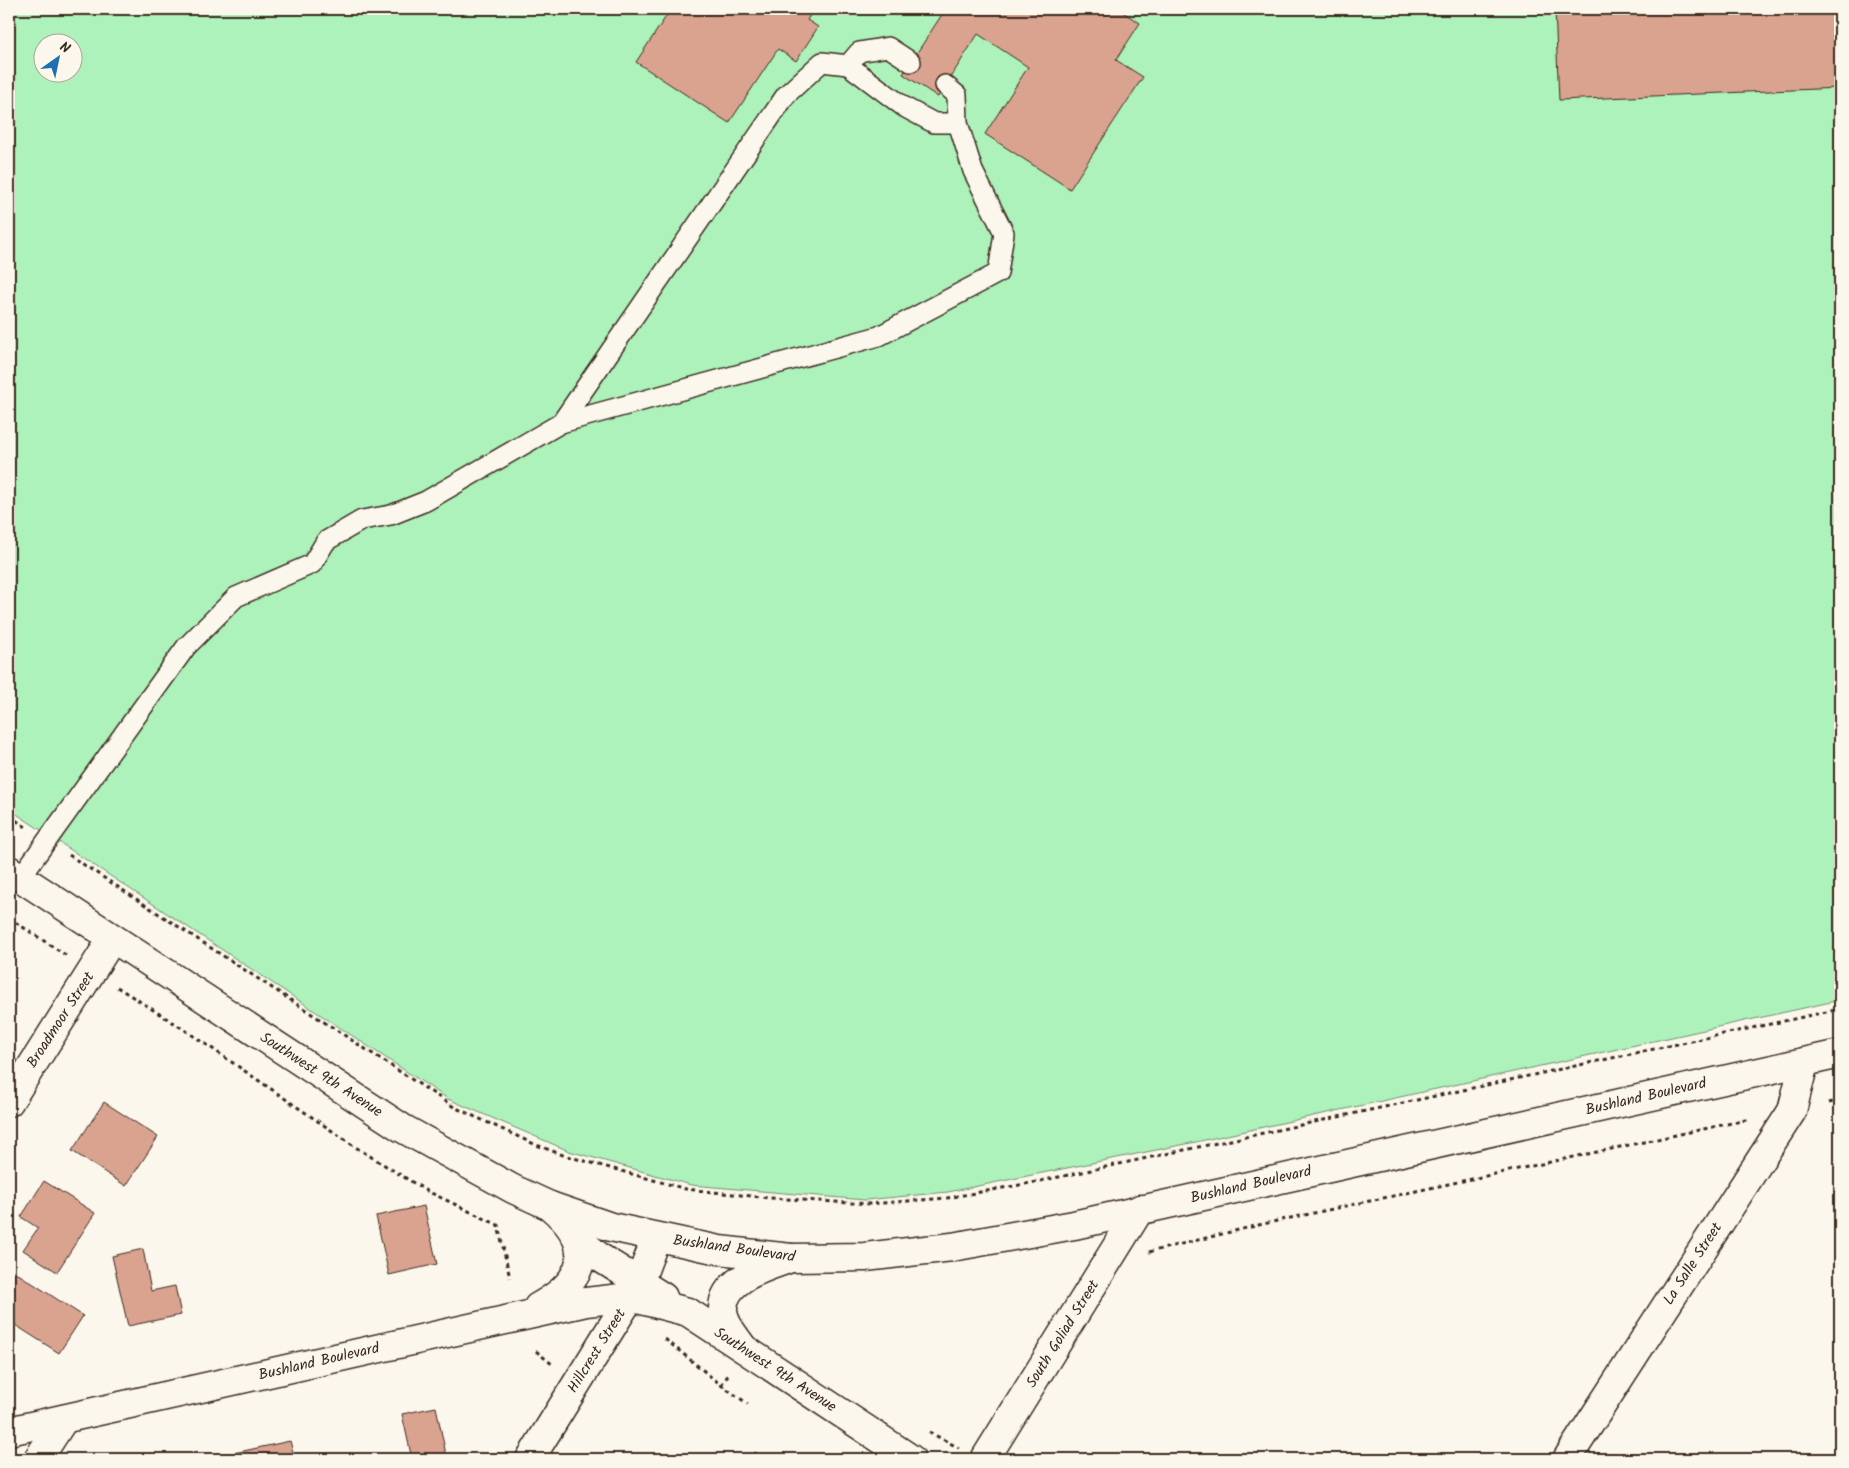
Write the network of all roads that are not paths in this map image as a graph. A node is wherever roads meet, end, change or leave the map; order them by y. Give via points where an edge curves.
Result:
1 (910, 62) dead end
2 (848, 65) junction
3 (946, 85) dead end
4 (958, 123) junction
5 (561, 423) junction
6 (14, 874) edge
7 (112, 939) junction
8 (1840, 1054) edge
9 (1804, 1063) junction
10 (9, 1102) edge
11 (550, 1206) junction
12 (1140, 1209) junction
13 (656, 1238) junction
14 (579, 1240) junction
15 (791, 1258) junction
16 (635, 1290) junction
17 (524, 1316) junction
18 (745, 1350) junction
19 (64, 1419) junction
20 (9, 1432) edge
21 (974, 1454) edge
22 (38, 1459) edge
23 (530, 1459) edge
24 (911, 1459) edge
25 (1567, 1459) edge

1 - 2 lane via 888,47 858,52
2 - 4 lane via 904,107 934,123
2 - 5 lane via 822,62 786,95
3 - 4 lane via 957,95
4 - 5 lane via 973,171 1004,233 998,273 879,336
5 - 6 lane via 426,501 391,515 362,520 326,541 312,564 236,597 186,647 46,840
6 - 7 street, Southwest 9th Avenue
7 - 10 street, Broadmoor Street
7 - 11 street, Southwest 9th Avenue via 402,1128 462,1163
8 - 9 street, Bushland Boulevard
9 - 12 street, Bushland Boulevard
9 - 25 street, La Salle Street via 1792,1111
11 - 13 street, Southwest 9th Avenue
11 - 14 street via 566,1220
12 - 15 street, Bushland Boulevard via 1074,1225 952,1247 865,1257
12 - 21 street, South Goliad Street
13 - 15 street, Bushland Boulevard via 719,1250
13 - 16 street, Hillcrest Street
14 - 16 street
14 - 17 street via 581,1257 575,1277 550,1301
15 - 18 street via 738,1281 726,1296 723,1310 728,1326
16 - 17 street, Bushland Boulevard
16 - 18 street, Southwest 9th Avenue via 688,1312
16 - 23 street, Hillcrest Street
17 - 19 street, Bushland Boulevard
18 - 24 street, Southwest 9th Avenue
19 - 20 street, Bushland Boulevard
19 - 22 street

